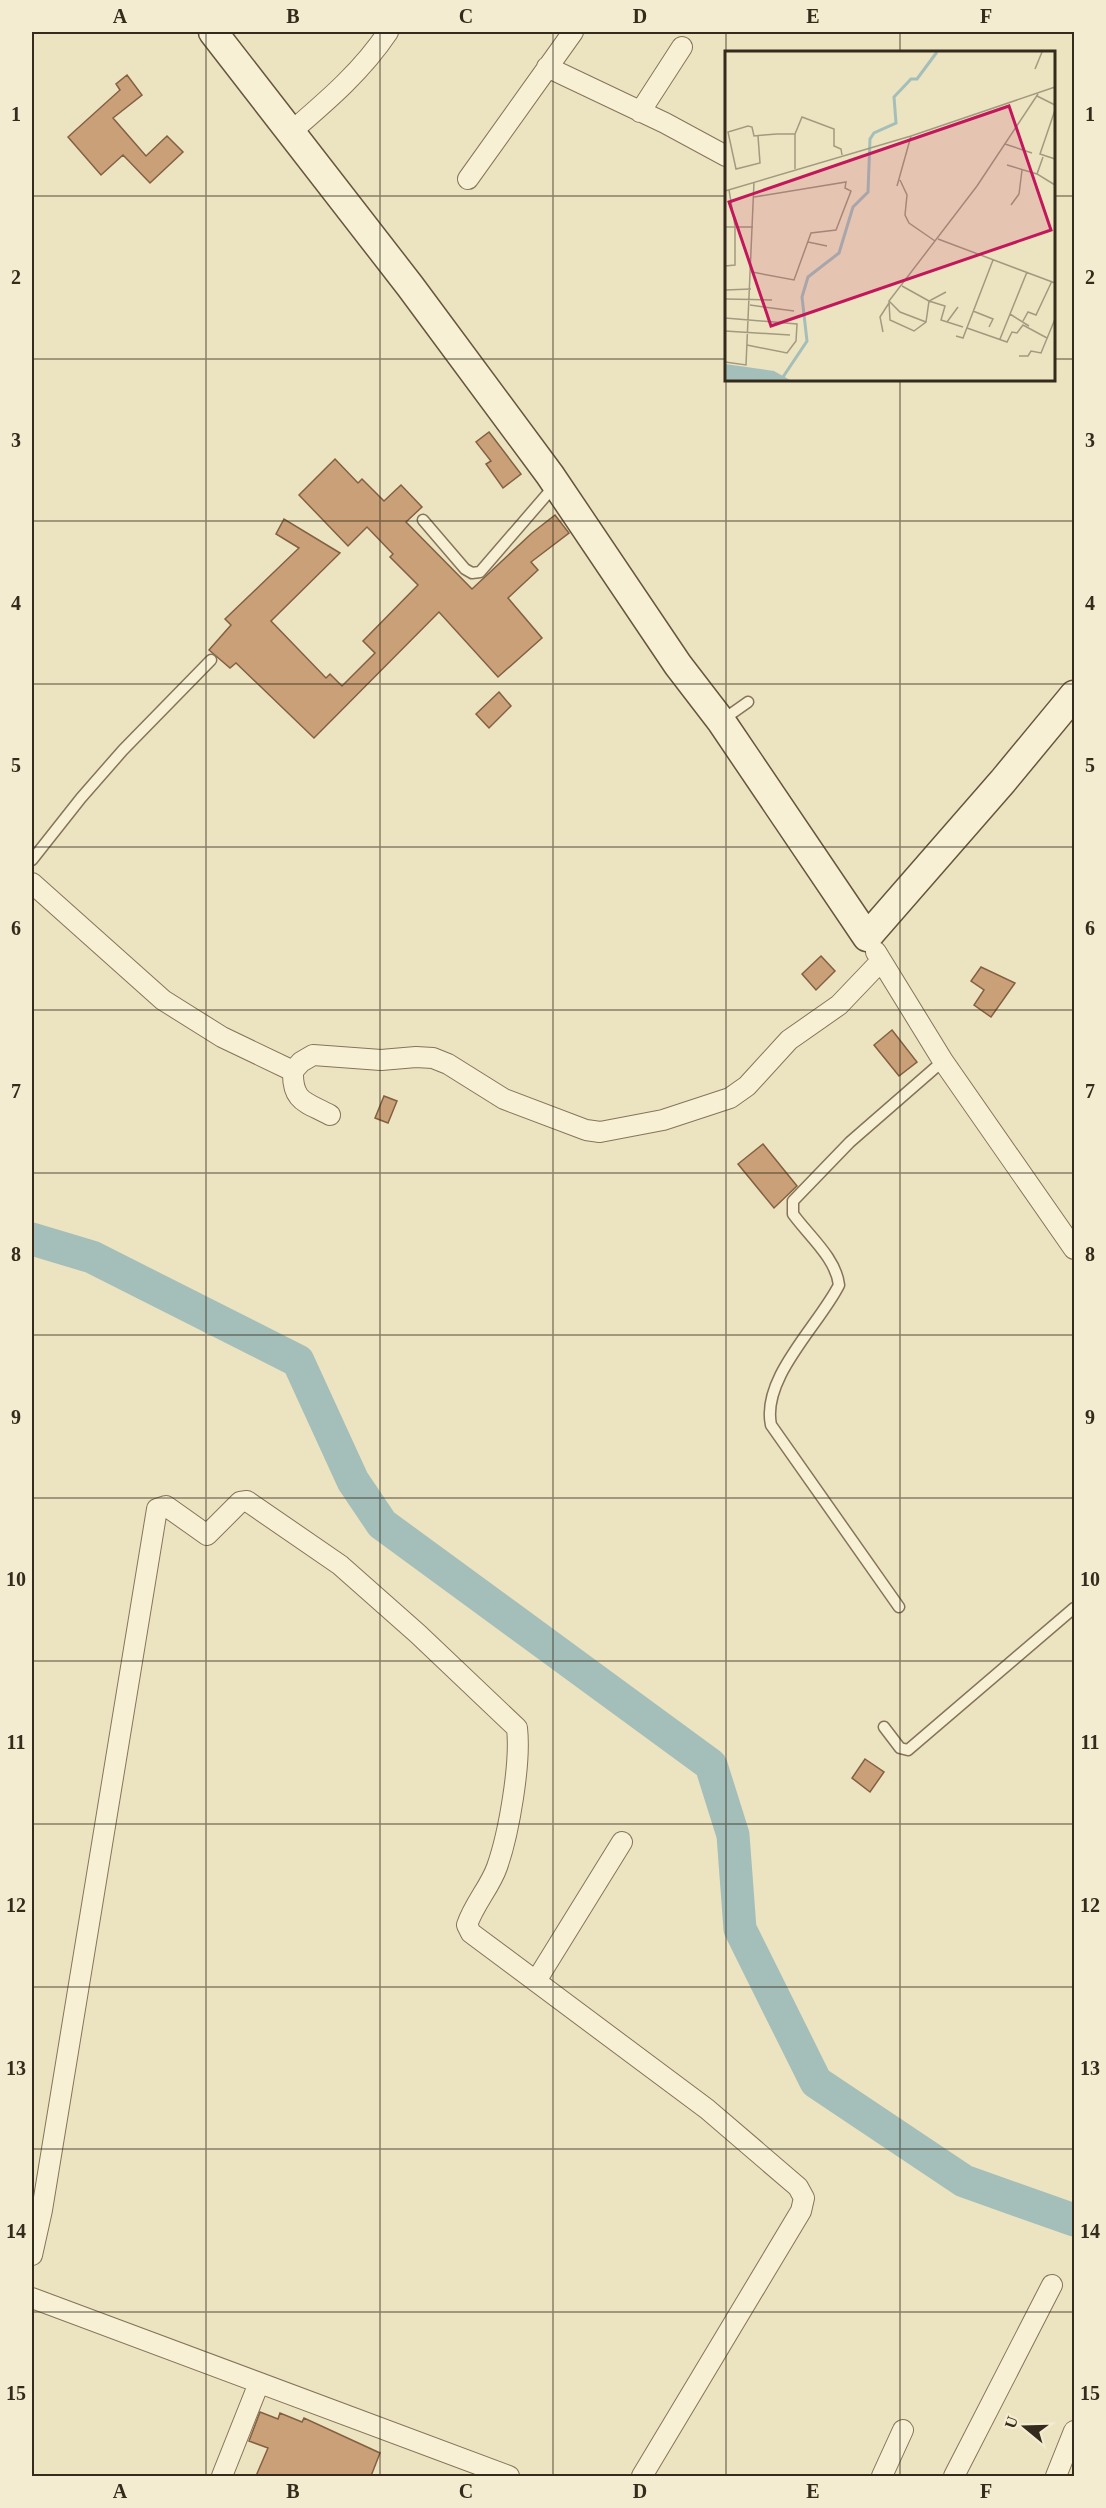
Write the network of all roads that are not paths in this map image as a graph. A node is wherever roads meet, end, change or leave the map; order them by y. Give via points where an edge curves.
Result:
1 (213, 32) edge
2 (388, 32) edge
3 (573, 32) edge
4 (682, 47) dead end
5 (547, 67) junction
6 (640, 112) junction
7 (292, 131) junction
8 (725, 155) edge
9 (468, 178) dead end
10 (556, 484) junction
11 (423, 520) dead end
12 (212, 660) dead end
13 (1074, 694) edge
14 (748, 702) dead end
15 (721, 721) junction
16 (32, 860) edge
17 (32, 884) edge
18 (867, 937) junction
19 (881, 962) junction
20 (943, 1061) junction
21 (293, 1071) junction
22 (330, 1115) dead end
23 (1074, 1249) edge
24 (899, 1607) dead end
25 (1074, 1608) edge
26 (884, 1727) dead end
27 (622, 1842) dead end
28 (536, 1982) junction
29 (32, 2255) edge
30 (1052, 2285) dead end
31 (32, 2298) edge
32 (259, 2383) junction
33 (903, 2430) dead end
34 (1074, 2431) edge
35 (222, 2476) edge
36 (510, 2476) edge
37 (642, 2476) edge
38 (882, 2476) edge
39 (954, 2476) edge
40 (1056, 2476) edge

1 - 7 street
2 - 7 street via 347,84
3 - 5 street
4 - 6 street
5 - 6 street
5 - 9 street
6 - 8 street
7 - 10 street
10 - 11 lane via 480,572 465,569
10 - 15 street via 678,665
12 - 16 lane via 123,750
13 - 18 street
14 - 15 lane
15 - 18 street
17 - 21 street via 163,1000 222,1037
18 - 19 street
19 - 20 street
19 - 21 street via 839,1005 784,1044 747,1086 730,1098 663,1120 600,1132 504,1098 433,1058 381,1060 313,1055
20 - 23 street
20 - 24 lane via 850,1142 793,1201 792,1214 833,1264 839,1285 776,1385 769,1412 771,1425
21 - 22 street via 293,1087 298,1097
25 - 26 lane via 908,1750 900,1748
27 - 28 street
28 - 29 street via 471,1933 467,1925 501,1850 514,1785 517,1728 340,1565 255,1504 240,1502 207,1535 161,1506 156,1515
28 - 37 street via 707,2109 798,2187 804,2198 801,2211
30 - 39 street
31 - 32 street
32 - 35 street
32 - 36 street
33 - 38 street
34 - 40 street

